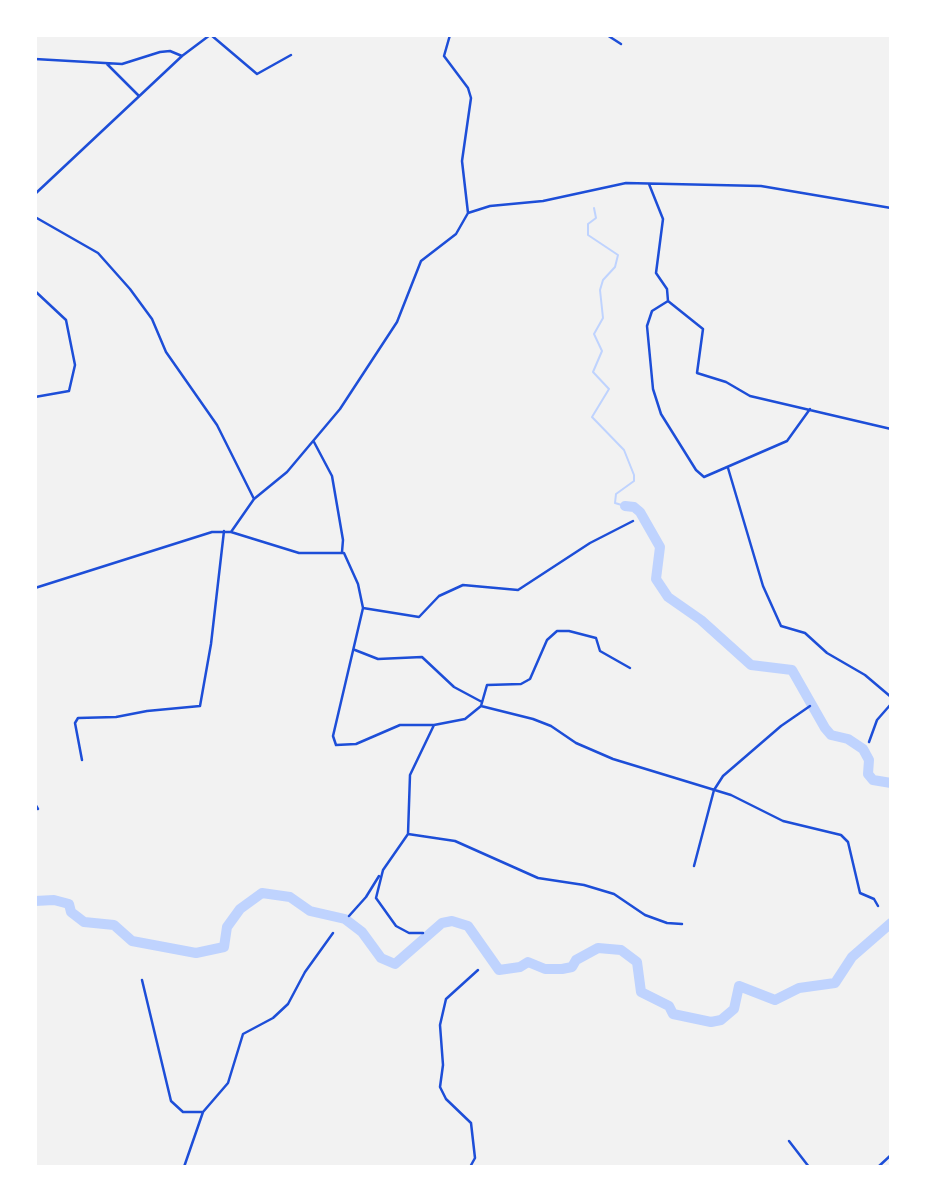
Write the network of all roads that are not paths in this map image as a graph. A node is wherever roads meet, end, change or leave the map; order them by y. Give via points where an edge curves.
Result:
1 (210, 35) edge
2 (450, 35) edge
3 (607, 35) edge
4 (621, 44) dead end
5 (291, 55) dead end
6 (182, 56) junction
7 (35, 59) edge
8 (107, 64) junction
9 (139, 96) junction
10 (649, 184) junction
11 (35, 194) edge
12 (891, 208) edge
13 (468, 213) junction
14 (35, 217) edge
15 (35, 291) edge
16 (668, 301) junction
17 (35, 397) edge
18 (811, 408) junction
19 (891, 429) edge
20 (314, 442) junction
21 (728, 467) junction
22 (254, 499) junction
23 (633, 521) dead end
24 (225, 531) junction
25 (231, 532) junction
26 (342, 552) junction
27 (35, 587) edge
28 (363, 608) junction
29 (355, 650) junction
30 (630, 668) dead end
31 (891, 697) edge
32 (481, 704) junction
33 (891, 705) edge
34 (810, 706) dead end
35 (435, 725) junction
36 (869, 742) dead end
37 (82, 760) dead end
38 (714, 790) junction
39 (35, 804) edge
40 (38, 809) dead end
41 (408, 834) junction
42 (694, 866) dead end
43 (383, 870) junction
44 (878, 906) dead end
45 (349, 916) dead end
46 (682, 924) dead end
47 (333, 933) dead end
48 (423, 933) dead end
49 (478, 970) dead end
50 (142, 979) dead end
51 (203, 1112) junction
52 (789, 1141) dead end
53 (891, 1154) edge
54 (184, 1167) edge
55 (470, 1167) edge
56 (809, 1167) edge
57 (878, 1167) edge

1 - 5 street via 257,74
1 - 6 street
2 - 13 street via 444,56 471,98 462,161
3 - 4 street
6 - 8 street via 160,52
6 - 9 street
7 - 8 street
8 - 9 street
9 - 11 street
10 - 12 street via 761,186
10 - 13 street via 609,186
10 - 16 street via 663,219 655,270 667,289
13 - 20 street via 456,233 421,261 390,334
14 - 22 street via 98,253 130,289 216,425
15 - 17 street via 66,320 75,365 68,391
16 - 18 street via 702,326 696,373 726,382 750,397
16 - 21 street via 652,311 647,326 655,401 696,470 707,477
18 - 19 street
18 - 21 street via 787,441
20 - 22 street
20 - 26 street via 332,475
21 - 31 street via 762,586 781,626 805,634
22 - 25 street
23 - 28 street via 518,590 463,584 439,596 419,617
24 - 25 street
24 - 27 street via 197,535
24 - 37 street via 200,706 78,718
25 - 26 street via 283,551
26 - 28 street via 358,584
28 - 29 street
29 - 32 street via 378,659 422,657 454,687
29 - 35 street via 332,736 337,745 356,744 400,725
30 - 32 street via 600,652 596,638 557,631 547,640 530,679 521,684 487,685
32 - 35 street via 465,719
32 - 38 street via 542,722 613,759
33 - 36 street via 877,720
34 - 38 street via 737,763
35 - 41 street via 410,775
38 - 42 street
38 - 44 street via 783,821 841,835 848,842 860,893
39 - 40 street
41 - 43 street
41 - 46 street via 455,841 538,878 607,891 645,915
43 - 45 street
43 - 48 street via 376,898 380,909 402,930
47 - 51 street via 288,1004 243,1034 228,1083
49 - 55 street via 446,999 440,1025 440,1087 471,1123 475,1158
50 - 51 street via 171,1101 183,1112
51 - 54 street
52 - 56 street
53 - 57 street

